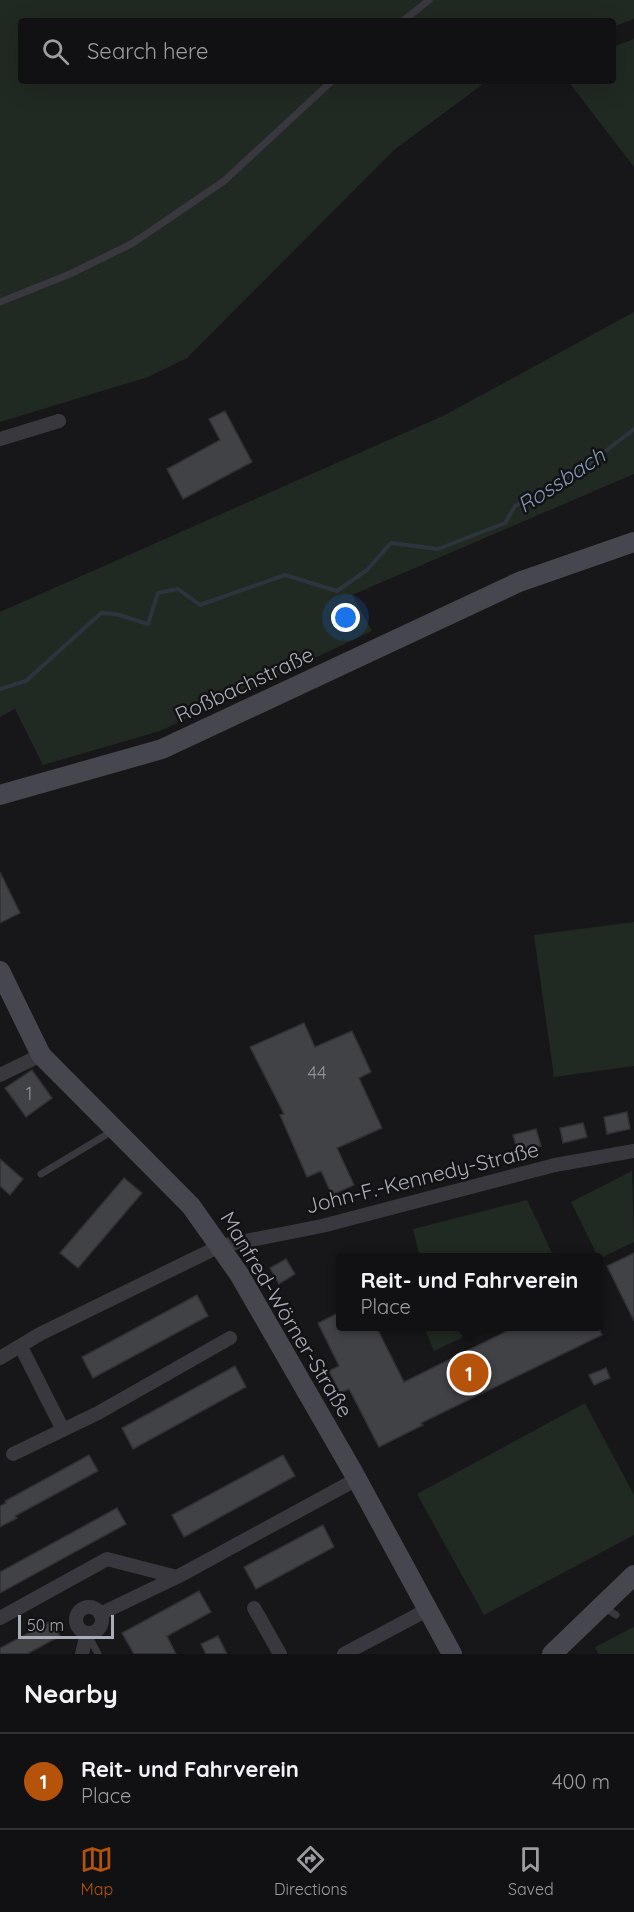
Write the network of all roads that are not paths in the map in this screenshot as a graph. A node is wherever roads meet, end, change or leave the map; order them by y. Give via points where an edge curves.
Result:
1 (429, 0) edge
2 (407, 18) edge
3 (329, 84) edge
4 (0, 302) edge
5 (59, 421) dead end
6 (0, 439) edge
7 (634, 542) edge
8 (0, 795) edge
9 (0, 971) edge
10 (5, 991) edge
11 (41, 1055) junction
12 (0, 1075) edge
13 (116, 1129) junction
14 (634, 1151) edge
15 (41, 1174) dead end
16 (220, 1246) junction
17 (230, 1338) dead end
18 (21, 1347) junction
19 (0, 1358) edge
20 (63, 1430) junction
21 (13, 1454) dead end
22 (357, 1479) junction
23 (634, 1575) edge
24 (177, 1577) junction
25 (254, 1608) dead end
26 (427, 1610) junction
27 (100, 1614) junction
28 (0, 1618) edge
29 (87, 1633) junction
30 (82, 1654) edge
31 (98, 1654) edge
32 (280, 1654) edge
33 (344, 1654) edge
34 (452, 1654) edge
35 (552, 1654) edge

1 - 2 lane
3 - 4 lane via 224,181 132,243 70,274
5 - 6 street
7 - 8 street, Roßbachstraße via 519,582 162,749
9 - 10 street, Manfred-Wörner-Straße
10 - 11 street, Manfred-Wörner-Straße
11 - 12 street
11 - 13 street, Manfred-Wörner-Straße
13 - 15 lane
13 - 16 street, Manfred-Wörner-Straße via 191,1206
14 - 16 street, John-F.-Kennedy-Straße via 555,1164 322,1226
16 - 18 street, John-F.-Kennedy-Straße via 64,1321
16 - 22 street, Manfred-Wörner-Straße
17 - 20 street
18 - 19 street, John-F.-Kennedy-Straße
18 - 20 street
20 - 21 street
22 - 24 street
22 - 26 street, Manfred-Wörner-Straße
23 - 35 street via 609,1610
24 - 27 street
24 - 28 street via 107,1559
25 - 32 street
26 - 33 street
26 - 34 street, Manfred-Wörner-Straße
27 - 29 street via 101,1626
27 - 29 street via 89,1607 77,1613 77,1626
29 - 30 street
29 - 31 lane

